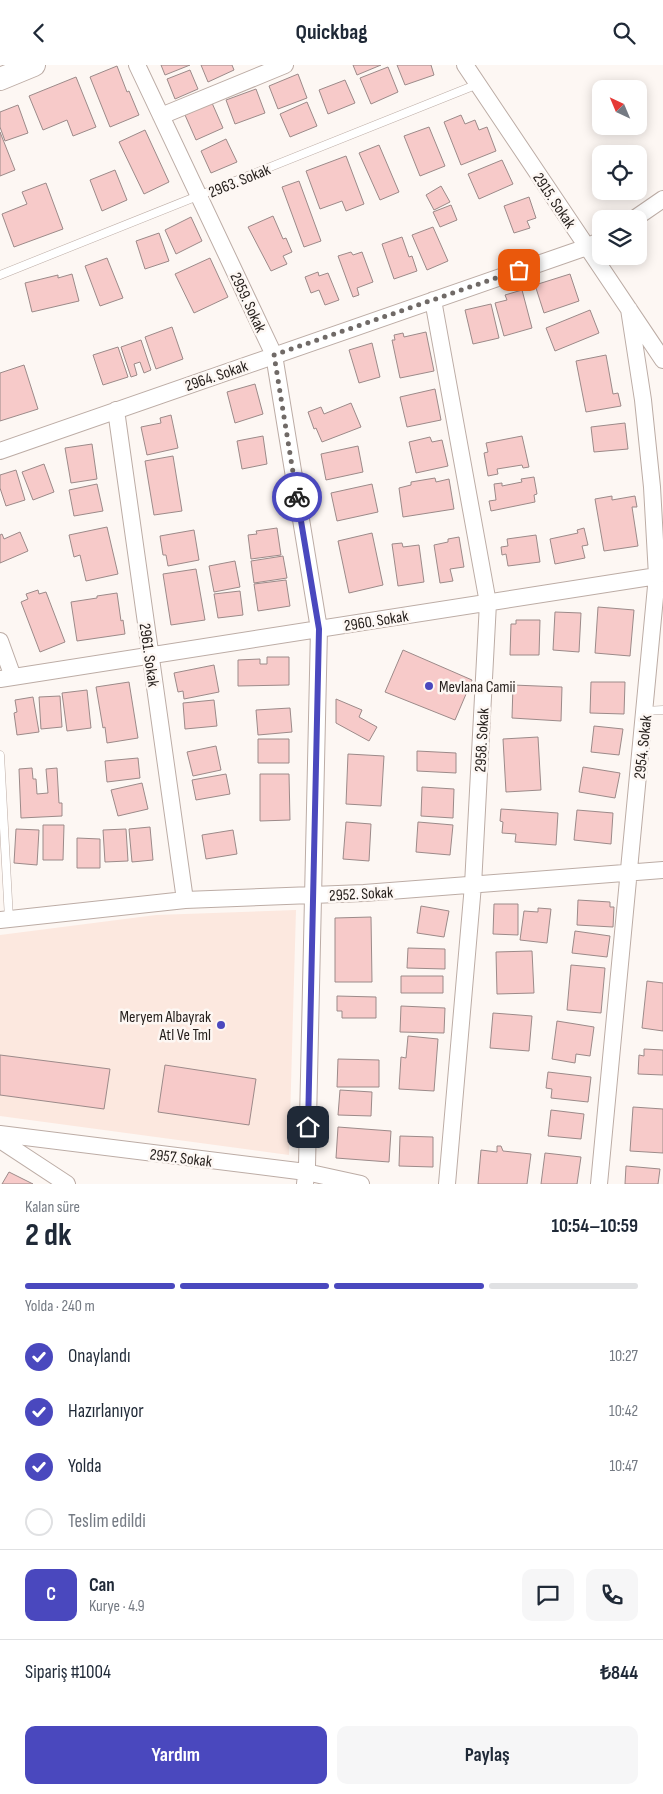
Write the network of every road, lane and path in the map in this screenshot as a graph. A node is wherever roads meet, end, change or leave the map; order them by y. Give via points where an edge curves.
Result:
1 (34, 65) edge
2 (137, 65) edge
3 (285, 65) edge
4 (465, 65) edge
5 (0, 79) edge
6 (478, 84) junction
7 (161, 116) junction
8 (199, 196) junction
9 (663, 199) edge
10 (647, 210) edge
11 (592, 240) edge
12 (592, 244) edge
13 (606, 265) edge
14 (0, 275) edge
15 (434, 300) junction
16 (629, 309) junction
17 (274, 355) junction
18 (663, 360) edge
19 (116, 410) junction
20 (0, 451) edge
21 (660, 575) edge
22 (488, 603) junction
23 (319, 629) junction
24 (0, 641) edge
25 (150, 656) junction
26 (7, 678) edge
27 (663, 710) edge
28 (645, 711) junction
29 (0, 755) edge
30 (663, 870) edge
31 (629, 872) junction
32 (473, 885) junction
33 (313, 895) junction
34 (185, 900) junction
35 (4, 920) edge
36 (0, 1134) edge
37 (0, 1140) edge
38 (306, 1178) edge
39 (59, 1182) edge
40 (361, 1184) edge
41 (447, 1184) edge
42 (598, 1184) edge

1 - 5 street
2 - 7 street, 2959. Sokak
3 - 7 street
4 - 6 street, 2915. Sokak
6 - 8 lane, 2963. Sokak
6 - 11 street, 2915. Sokak
7 - 8 street, 2959. Sokak
8 - 14 lane, 2963. Sokak
8 - 17 street, 2959. Sokak
9 - 10 street
12 - 15 street, 2964. Sokak
13 - 16 street, 2915. Sokak
15 - 17 street, 2964. Sokak
15 - 22 street, 2958. Sokak
16 - 18 street, 2915. Sokak
16 - 21 street, 2954. Sokak via 643,400
17 - 19 street, 2964. Sokak
17 - 23 street, 2959. Sokak
19 - 20 street, 2964. Sokak
19 - 25 street, 2961. Sokak
21 - 22 street, 2960. Sokak
21 - 28 street, 2954. Sokak
22 - 23 street, 2960. Sokak
22 - 32 street, 2958. Sokak
23 - 25 street, 2960. Sokak
23 - 33 street, 2959. Sokak
24 - 26 street
25 - 26 street, 2960. Sokak
25 - 34 street, 2961. Sokak
27 - 28 lane
28 - 31 street, 2954. Sokak
29 - 35 lane
30 - 31 street, 2952. Sokak
31 - 32 street, 2952. Sokak
31 - 42 street, 2954. Sokak
32 - 33 street, 2952. Sokak
32 - 41 street, 2958. Sokak
33 - 34 street, 2952. Sokak
33 - 38 street, 2959. Sokak
34 - 35 street, 2952. Sokak
36 - 38 street, 2957. Sokak
37 - 39 street
38 - 40 street, 2957. Sokak

